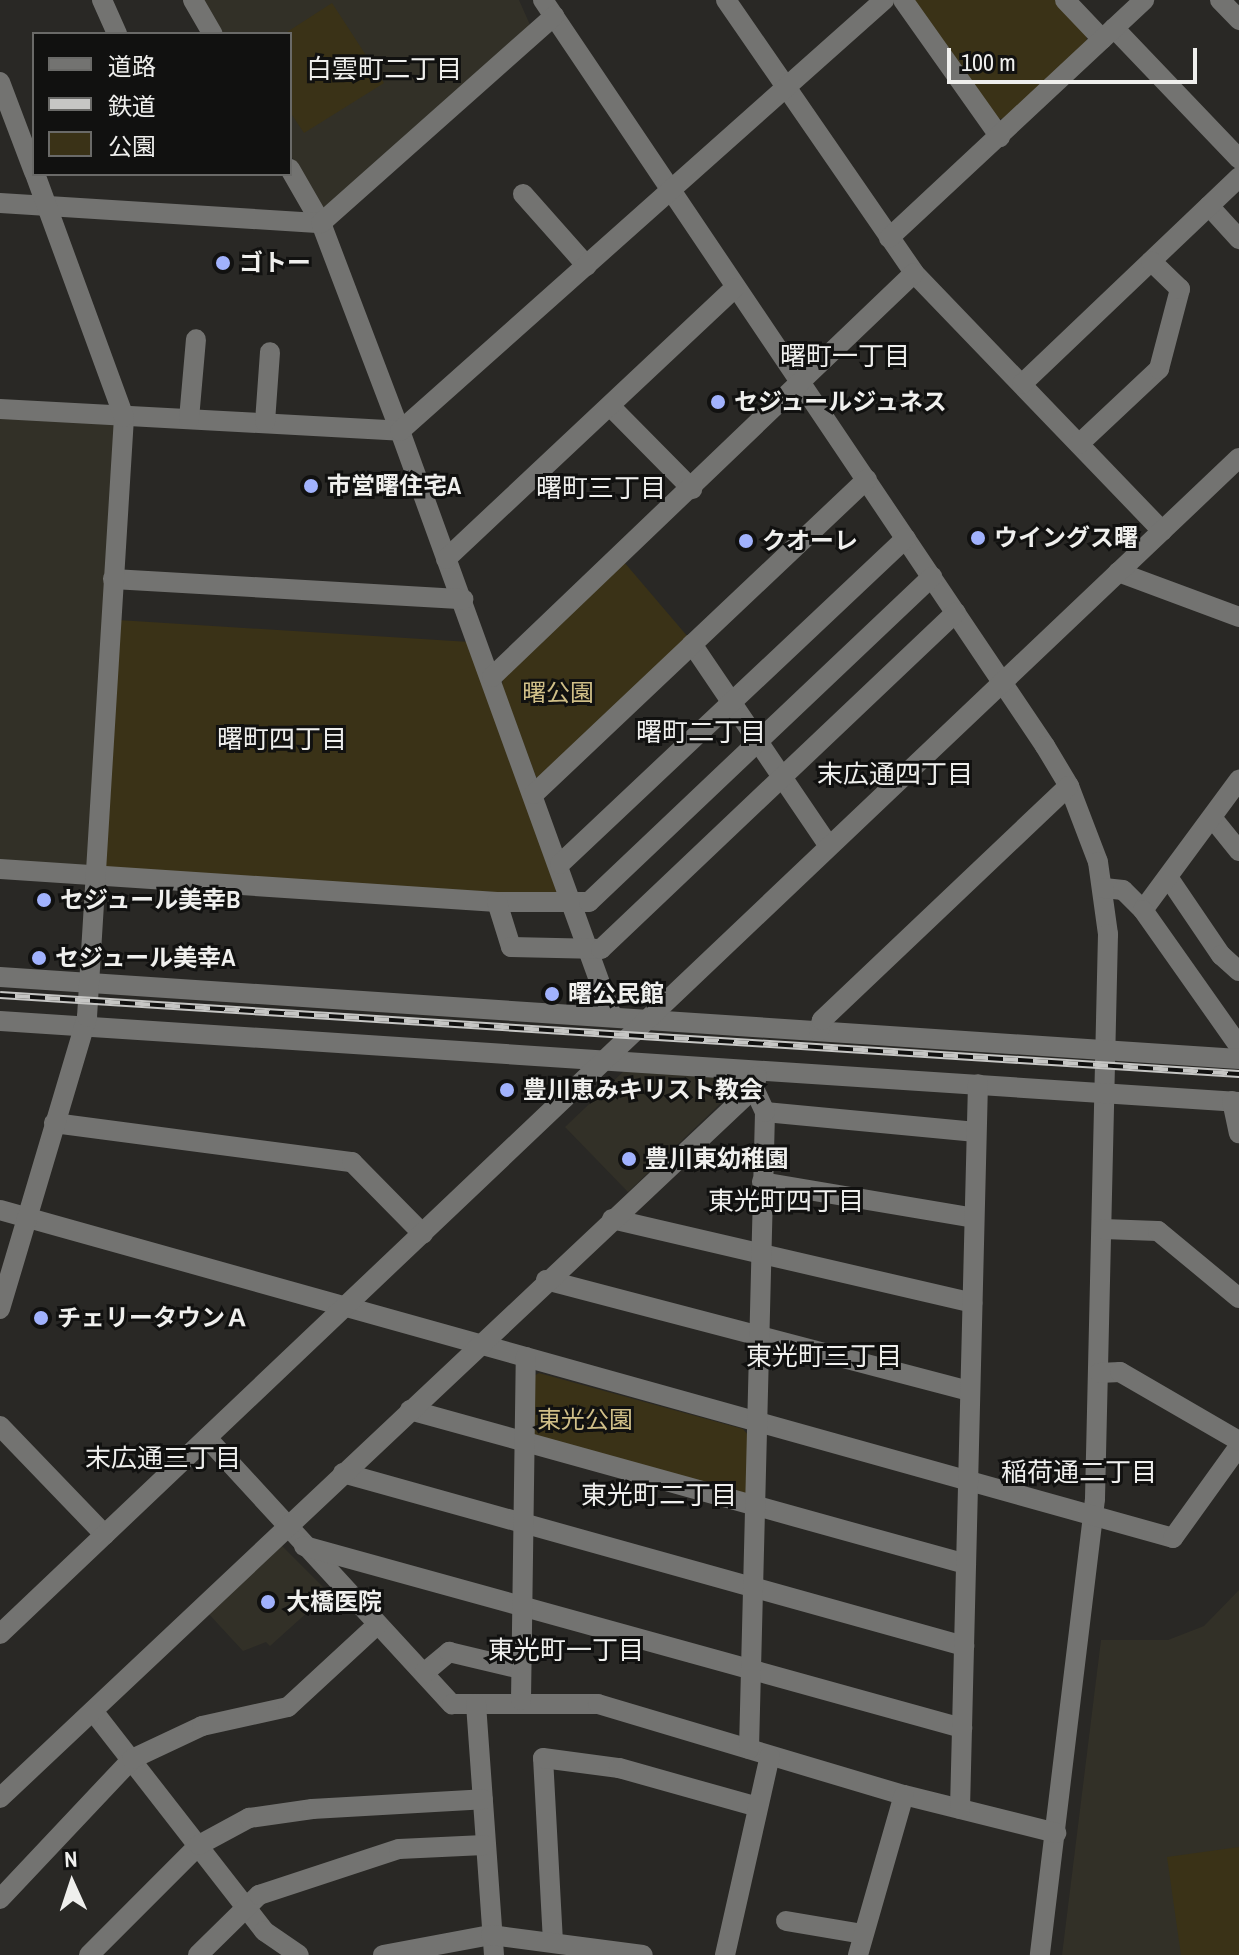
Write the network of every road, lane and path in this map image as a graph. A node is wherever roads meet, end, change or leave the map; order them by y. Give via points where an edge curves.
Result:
1 (102, 0) edge
2 (193, 0) edge
3 (726, 0) edge
4 (884, 0) edge
5 (903, 0) edge
6 (1065, 0) edge
7 (1144, 0) edge
8 (1220, 0) edge
9 (548, 8) edge
10 (1239, 20) edge
11 (116, 32) edge
12 (212, 32) edge
13 (1108, 34) junction
14 (0, 82) edge
15 (786, 87) junction
16 (1000, 137) junction
17 (1239, 159) edge
18 (32, 168) edge
19 (292, 172) edge
20 (35, 176) edge
21 (1239, 177) edge
22 (670, 192) junction
23 (523, 194) dead end
24 (0, 203) edge
25 (47, 206) junction
26 (1209, 206) junction
27 (321, 223) junction
28 (889, 238) junction
29 (1239, 239) edge
30 (1151, 261) junction
31 (587, 266) junction
32 (914, 273) junction
33 (734, 289) junction
34 (196, 339) dead end
35 (270, 352) dead end
36 (1022, 384) junction
37 (801, 385) junction
38 (610, 406) junction
39 (0, 409) edge
40 (124, 417) junction
41 (189, 419) junction
42 (265, 422) junction
43 (400, 431) junction
44 (1079, 444) junction
45 (1239, 458) edge
46 (867, 479) junction
47 (692, 489) junction
48 (1162, 531) junction
49 (906, 538) junction
50 (446, 559) junction
51 (1118, 572) junction
52 (932, 576) junction
53 (113, 579) junction
54 (463, 599) junction
55 (956, 612) junction
56 (1239, 617) edge
57 (692, 644) junction
58 (492, 677) junction
59 (1002, 681) junction
60 (732, 705) junction
61 (758, 742) junction
62 (783, 777) junction
63 (1239, 780) edge
64 (1069, 786) junction
65 (534, 794) junction
66 (1214, 820) junction
67 (828, 845) junction
68 (1239, 851) edge
69 (560, 864) junction
70 (0, 869) edge
71 (95, 877) junction
72 (1170, 880) junction
73 (1104, 888) junction
74 (497, 902) junction
75 (574, 906) junction
76 (1143, 910) junction
77 (589, 950) junction
78 (1239, 971) edge
79 (0, 977) edge
80 (88, 982) junction
81 (612, 1016) junction
82 (1232, 1019) edge
83 (0, 1021) edge
84 (640, 1022) junction
85 (84, 1026) junction
86 (819, 1031) junction
87 (1239, 1046) edge
88 (1106, 1049) junction
89 (606, 1059) junction
90 (1239, 1059) edge
91 (756, 1079) junction
92 (978, 1084) junction
93 (1105, 1091) junction
94 (1236, 1102) edge
95 (765, 1112) junction
96 (54, 1123) junction
97 (976, 1132) junction
98 (1239, 1133) edge
99 (762, 1182) junction
100 (0, 1210) edge
101 (974, 1218) junction
102 (27, 1219) junction
103 (612, 1219) junction
104 (1103, 1229) junction
105 (423, 1234) junction
106 (761, 1255) junction
107 (546, 1280) junction
108 (1239, 1298) edge
109 (972, 1303) junction
110 (344, 1307) junction
111 (0, 1309) edge
112 (759, 1338) junction
113 (480, 1344) junction
114 (526, 1357) junction
115 (1099, 1373) junction
116 (970, 1391) junction
117 (410, 1410) junction
118 (756, 1422) junction
119 (0, 1426) edge
120 (207, 1438) junction
121 (525, 1442) junction
122 (1239, 1444) edge
123 (343, 1473) junction
124 (1231, 1476) edge
125 (968, 1478) junction
126 (754, 1505) junction
127 (1094, 1516) junction
128 (523, 1523) junction
129 (287, 1525) junction
130 (105, 1535) junction
131 (304, 1546) junction
132 (966, 1564) junction
133 (752, 1587) junction
134 (523, 1605) junction
135 (378, 1624) junction
136 (0, 1634) edge
137 (964, 1646) junction
138 (521, 1669) junction
139 (751, 1670) junction
140 (424, 1673) junction
141 (521, 1700) junction
142 (476, 1704) junction
143 (93, 1711) junction
144 (962, 1728) junction
145 (749, 1749) junction
146 (770, 1756) junction
147 (132, 1759) junction
148 (904, 1795) junction
149 (0, 1798) edge
150 (483, 1799) junction
151 (758, 1807) junction
152 (960, 1809) junction
153 (1056, 1833) junction
154 (199, 1845) junction
155 (484, 1845) junction
156 (0, 1899) edge
157 (246, 1907) junction
158 (786, 1921) dead end
159 (863, 1934) junction
160 (553, 1942) junction
161 (492, 1945) edge
162 (89, 1955) edge
163 (198, 1955) edge
164 (299, 1955) edge
165 (383, 1955) edge
166 (643, 1955) edge
167 (725, 1955) edge
168 (858, 1955) edge
169 (1040, 1955) edge

1 - 11 street
2 - 12 street
3 - 15 street
4 - 15 street
5 - 16 street
6 - 13 street
7 - 13 street
8 - 10 street
9 - 22 street
9 - 27 street
13 - 16 street
13 - 17 street
14 - 18 street
15 - 22 street
15 - 28 street
16 - 28 street
19 - 27 street
20 - 25 street
21 - 26 street
22 - 31 street
22 - 33 street
23 - 31 street
24 - 25 street
25 - 27 street
25 - 40 street
26 - 29 street
26 - 30 street
27 - 43 street
28 - 32 street
30 - 36 street
30 - 44 street via 1180,289 1159,369
31 - 43 street
32 - 36 street
32 - 37 street
33 - 37 street
33 - 38 street
34 - 41 street
35 - 42 street
36 - 44 street
37 - 46 street
37 - 47 street
38 - 47 street
38 - 50 street
39 - 40 street
40 - 41 street
40 - 53 street
41 - 42 street
42 - 43 street
43 - 50 street
44 - 48 street
45 - 48 street
46 - 49 street
46 - 57 street
47 - 58 street
48 - 51 street
49 - 52 street
49 - 60 street
50 - 54 street
51 - 56 street
51 - 59 street
52 - 55 street
52 - 61 street
53 - 54 street
53 - 71 street
54 - 58 street
55 - 59 street
55 - 62 street
57 - 60 street
57 - 65 street
58 - 65 street
59 - 64 street
59 - 67 street
60 - 61 street
60 - 69 street
61 - 62 street
61 - 75 street via 589,902
62 - 67 street
62 - 77 street via 601,949
63 - 66 street
64 - 73 street
64 - 86 street via 840,1002 822,1020
65 - 69 street
66 - 68 street
66 - 72 street
67 - 84 street
69 - 75 street
70 - 71 street
71 - 74 street
71 - 80 street
72 - 76 street
72 - 78 street via 1221,955
73 - 76 street via 1123,890
73 - 88 street
74 - 75 street
74 - 77 street via 511,947
75 - 77 street
76 - 82 street
77 - 81 street
79 - 80 street
80 - 81 street
80 - 85 street
81 - 84 street
82 - 87 street
83 - 85 street
84 - 86 street
84 - 89 street
85 - 89 street
85 - 96 street
86 - 88 street
88 - 90 street
88 - 93 street
89 - 91 street
89 - 105 street
91 - 92 street
91 - 95 street
91 - 103 street
92 - 93 street
92 - 97 street
93 - 94 street
93 - 104 street
94 - 98 street
95 - 97 street
95 - 99 street
96 - 102 street
96 - 105 street via 352,1162
97 - 101 street
99 - 101 street
99 - 106 street
100 - 102 street
101 - 109 street
102 - 110 street
102 - 111 street
103 - 106 street
103 - 107 street
104 - 108 street via 1158,1231
104 - 115 street
105 - 110 street
106 - 109 street
106 - 112 street
107 - 112 street
107 - 113 street
109 - 116 street
110 - 113 street
110 - 120 street
112 - 116 street
112 - 118 street
113 - 114 street
113 - 117 street
114 - 118 street
114 - 121 street
115 - 122 street via 1120,1372
115 - 127 street
116 - 125 street
117 - 121 street
117 - 123 street
118 - 125 street
118 - 126 street
119 - 130 street
120 - 129 street
120 - 130 street
121 - 126 street
121 - 128 street
122 - 124 street
123 - 128 street
123 - 129 street
124 - 127 street via 1173,1538
125 - 127 street
125 - 132 street
126 - 132 street
126 - 133 street
127 - 153 street
128 - 133 street
128 - 134 street
129 - 131 street
129 - 143 street
130 - 136 street
131 - 134 street
131 - 135 street
132 - 137 street
133 - 137 street
133 - 139 street
134 - 138 street
134 - 139 street
135 - 140 street
135 - 147 street via 288,1707 202,1726
137 - 144 street
138 - 140 street via 449,1652
138 - 141 street
139 - 144 street
139 - 145 street
140 - 142 street via 452,1704
141 - 142 street
141 - 145 street via 598,1704
142 - 150 street
143 - 147 street
143 - 149 street
144 - 152 street
145 - 146 street
146 - 148 street
146 - 151 street
147 - 154 street
147 - 156 street
148 - 152 street
148 - 159 street
150 - 154 street via 249,1818
150 - 155 street
151 - 160 street via 619,1768 543,1758
151 - 167 street
152 - 153 street
153 - 169 street
154 - 157 street
154 - 162 street
155 - 157 street via 399,1849 259,1895
155 - 161 street
157 - 163 street
157 - 164 street via 264,1931
158 - 159 street
159 - 168 street
160 - 161 street
160 - 166 street
161 - 165 street

